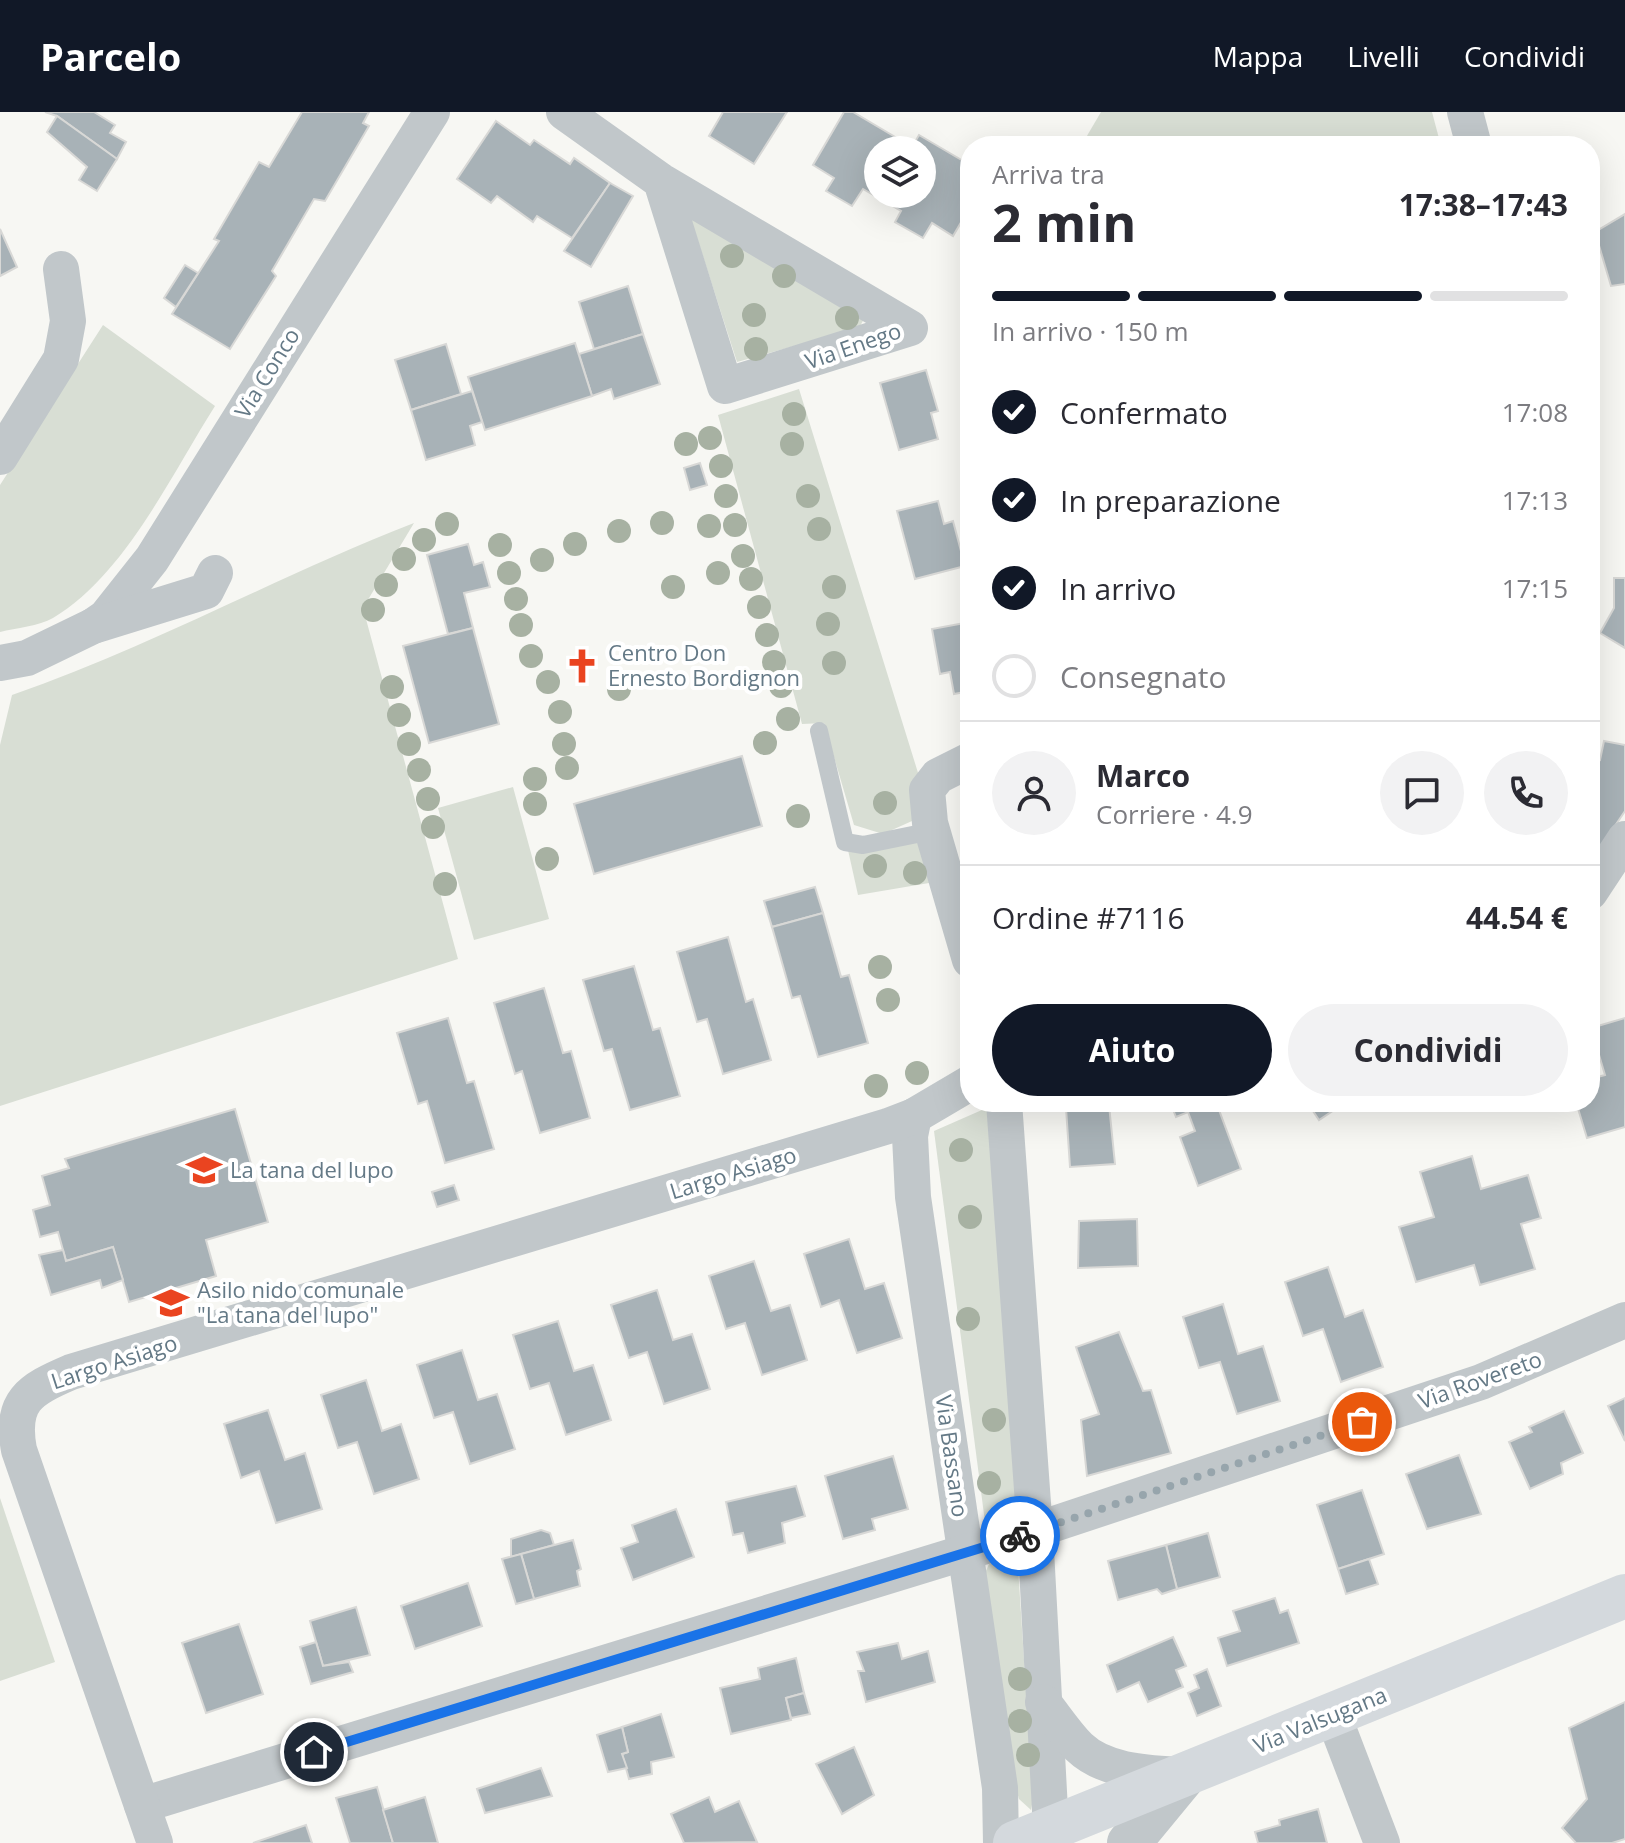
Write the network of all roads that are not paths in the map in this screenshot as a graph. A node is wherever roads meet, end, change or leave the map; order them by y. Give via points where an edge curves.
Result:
1 (432, 112) edge
2 (564, 112) edge
3 (1465, 112) edge
4 (1471, 136) edge
5 (661, 181) junction
6 (61, 269) dead end
7 (0, 457) edge
8 (215, 573) dead end
9 (93, 626) junction
10 (0, 663) edge
11 (819, 731) dead end
12 (960, 765) edge
13 (932, 831) junction
14 (1625, 839) edge
15 (1600, 877) edge
16 (960, 926) edge
17 (960, 1089) edge
18 (1005, 1112) edge
19 (914, 1116) junction
20 (1625, 1320) edge
21 (1035, 1531) junction
22 (966, 1553) junction
23 (1625, 1596) edge
24 (1043, 1702) junction
25 (1333, 1715) junction
26 (1185, 1775) junction
27 (142, 1805) junction
28 (1030, 1840) edge
29 (155, 1843) edge
30 (1129, 1843) edge
31 (1382, 1843) edge

1 - 9 street, Via Conco via 152,559
2 - 5 street, Via Enego
3 - 4 street
5 - 5 street, Via Enego via 897,320 910,328 725,386
6 - 7 street via 68,321 61,359
8 - 9 street via 206,591
9 - 10 street via 27,658
11 - 13 lane via 845,842 863,845
12 - 13 street via 938,776 927,790
13 - 16 street
14 - 15 street
17 - 19 street, Largo Asiago
18 - 21 street
19 - 22 street, Via Bassano via 913,1197
19 - 27 street, Largo Asiago via 71,1372 32,1391 16,1419 19,1450
20 - 21 street, Via Rovereto via 1481,1382
21 - 22 street, Via Rovereto
21 - 24 street
22 - 27 street, Via Rovereto
22 - 28 street, Via Bassano via 1000,1788
23 - 25 main road, Via Valsugana
24 - 26 street via 1080,1749 1104,1762 1136,1772
24 - 28 street
25 - 26 main road, Via Valsugana
25 - 31 street
26 - 28 main road, Via Valsugana
26 - 30 street
27 - 29 street, Largo Asiago

